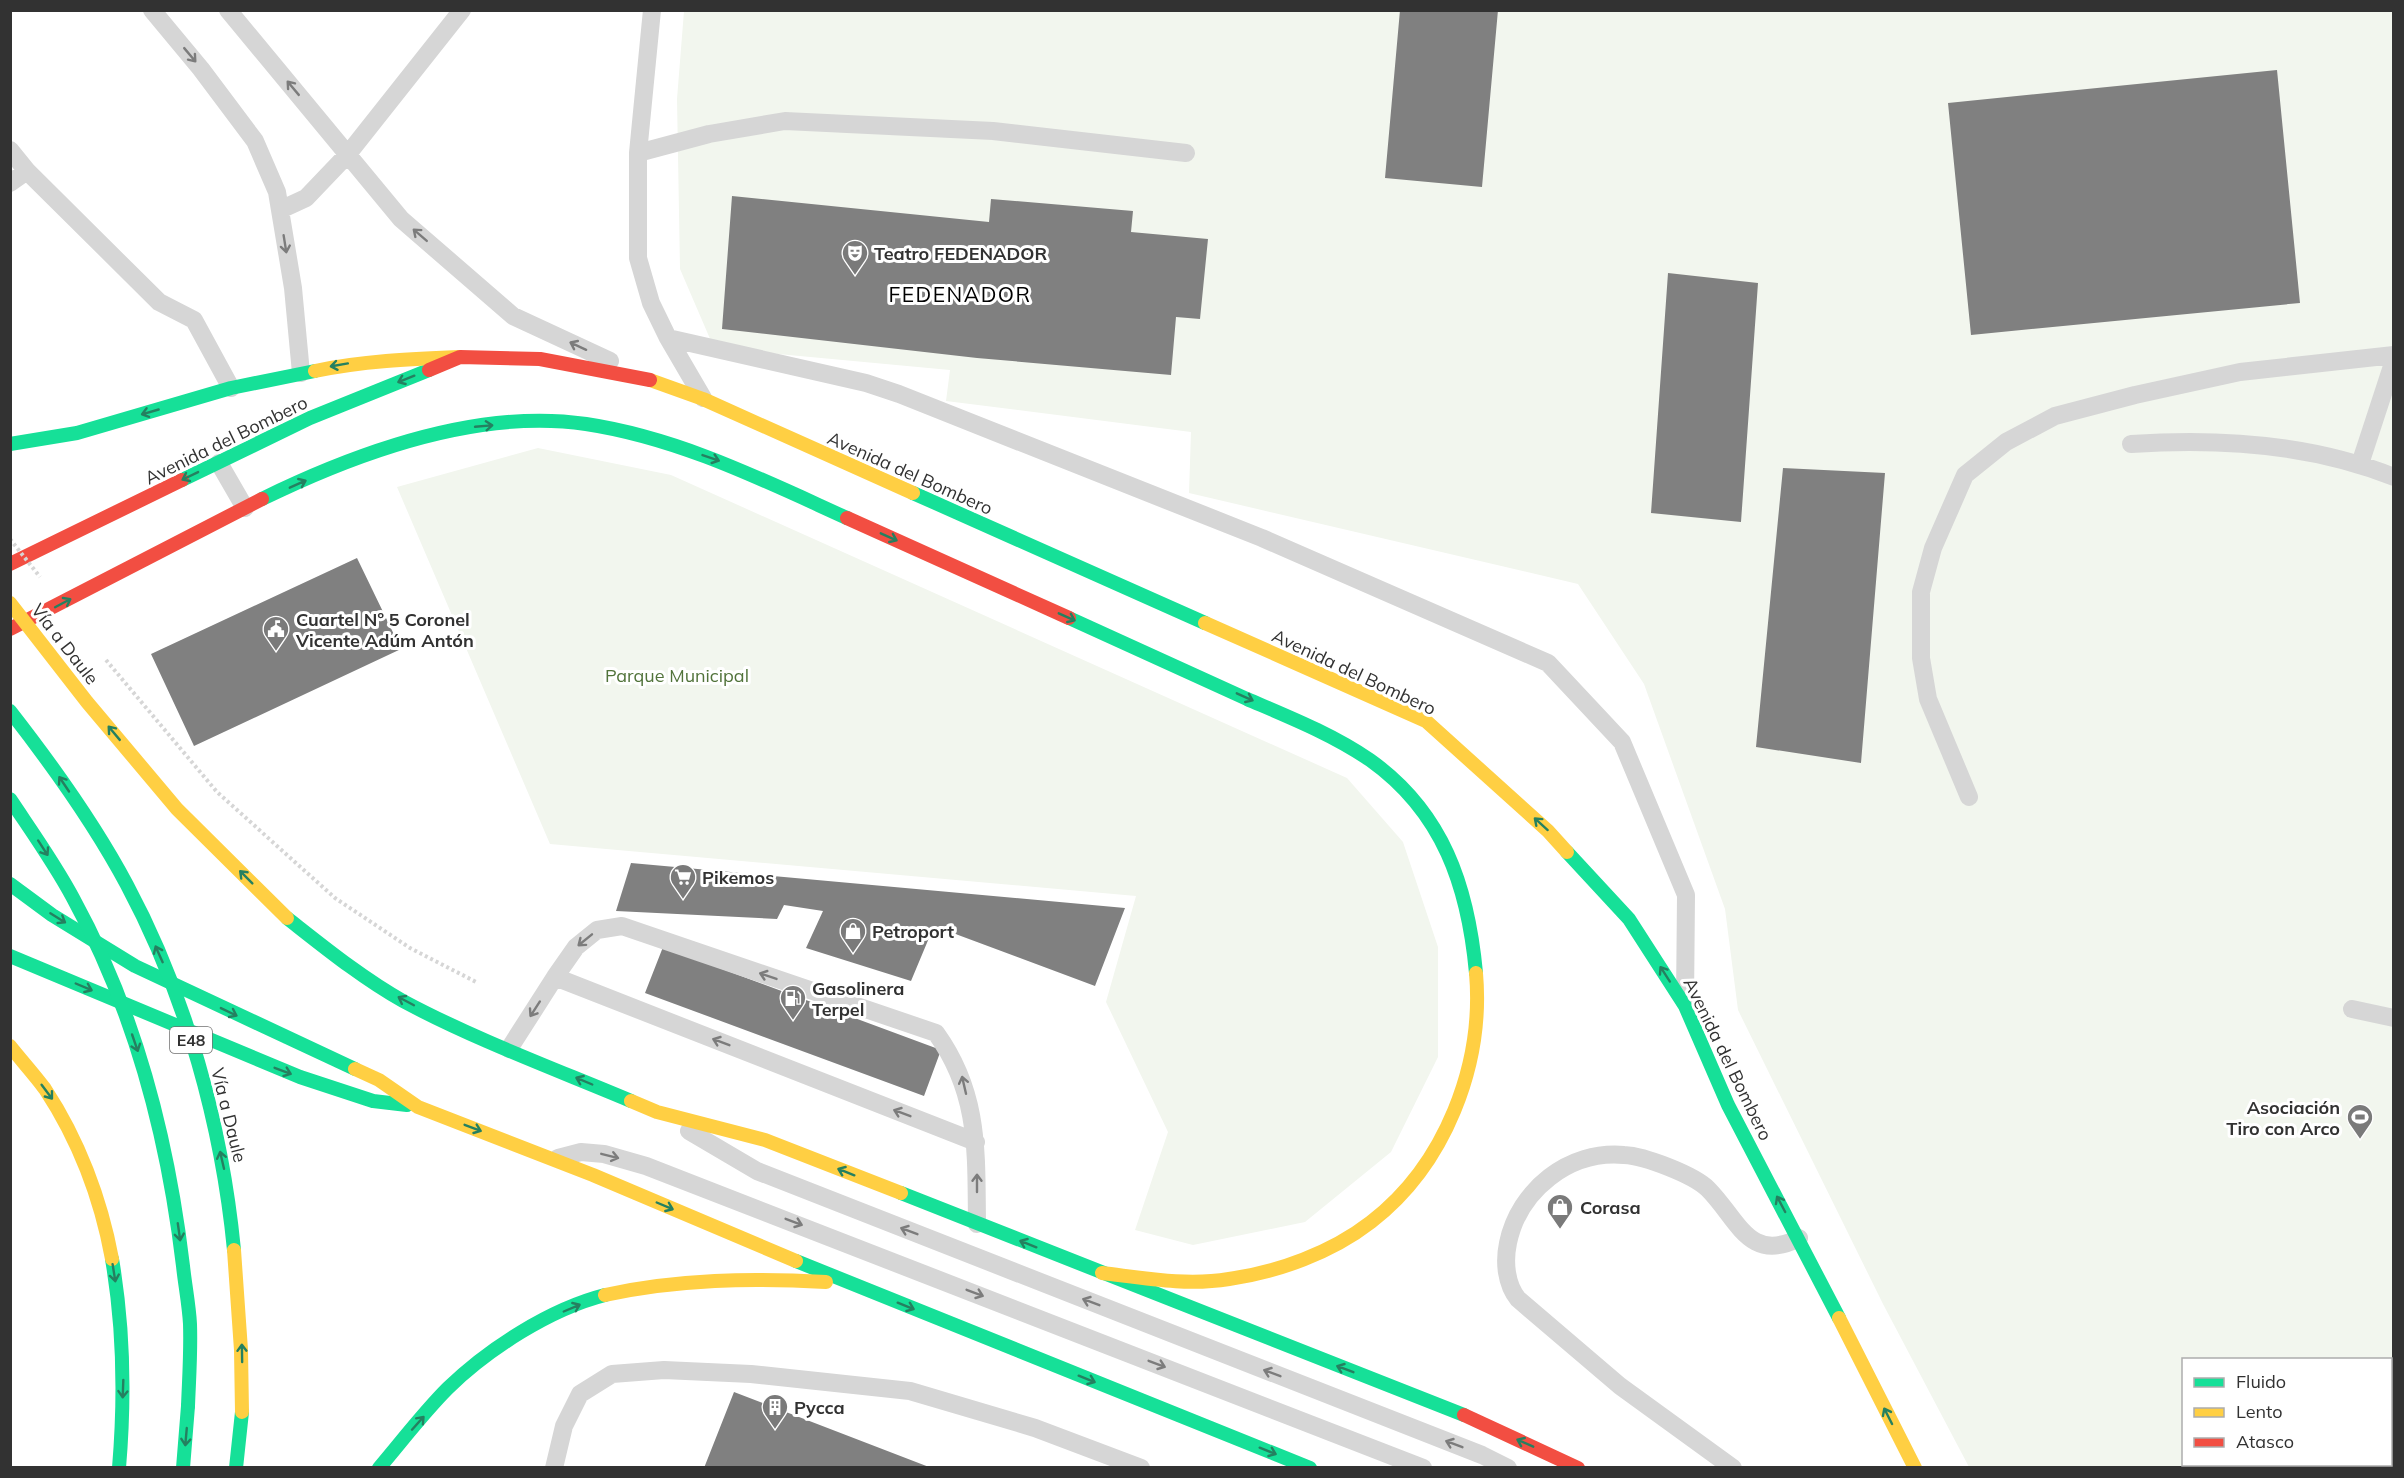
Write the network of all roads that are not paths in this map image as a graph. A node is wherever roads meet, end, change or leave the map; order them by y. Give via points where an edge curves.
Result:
1 (152, 10) edge
2 (228, 10) edge
3 (462, 10) edge
4 (652, 10) edge
5 (10, 150) edge
6 (638, 153) junction
7 (1186, 153) dead end
8 (348, 154) junction
9 (27, 171) junction
10 (10, 183) edge
11 (280, 210) junction
12 (669, 338) junction
13 (2394, 355) edge
14 (460, 357) junction
15 (2394, 360) edge
16 (301, 373) junction
17 (650, 380) junction
18 (231, 388) junction
19 (703, 399) junction
20 (10, 444) edge
21 (2131, 444) dead end
22 (219, 463) junction
23 (2360, 464) junction
24 (2394, 477) edge
25 (245, 508) junction
26 (10, 564) edge
27 (10, 603) edge
28 (10, 629) edge
29 (10, 711) edge
30 (1969, 797) dead end
31 (10, 799) edge
32 (10, 884) edge
33 (10, 956) edge
34 (555, 977) junction
35 (1685, 1006) junction
36 (2352, 1009) dead end
37 (2394, 1018) edge
38 (10, 1046) edge
39 (509, 1049) junction
40 (418, 1107) junction
41 (657, 1112) junction
42 (976, 1142) junction
43 (553, 1160) junction
44 (977, 1224) junction
45 (1799, 1239) junction
46 (1102, 1274) junction
47 (852, 1284) junction
48 (119, 1467) edge
49 (183, 1467) edge
50 (236, 1467) edge
51 (379, 1467) edge
52 (554, 1467) edge
53 (1141, 1467) edge
54 (1310, 1467) edge
55 (1423, 1467) edge
56 (1508, 1467) edge
57 (1578, 1467) edge
58 (1733, 1467) edge
59 (1915, 1467) edge

1 -> 11 lane via 255,141 277,192
8 -> 2 lane
3 - 8 lane
4 - 6 lane
5 - 9 lane
6 - 7 lane via 709,134 785,121 993,131
6 - 12 lane via 638,258 651,303
8 - 11 lane via 306,198
17 -> 8 lane via 513,316 401,219
9 - 10 lane
9 - 18 lane via 159,302 194,320
11 -> 16 lane
12 - 19 lane
12 - 35 lane via 866,382 899,394 1262,538 1548,663 1622,742 1686,895
13 - 30 lane via 2240,372 2055,416 2006,442 1965,475 1933,548 1921,592 1921,658 1928,699
14 -> 16 main road, Avenida del Bombero via 346,363
14 - 17 main road, Avenida del Bombero via 540,359
14 -> 22 main road, Avenida del Bombero via 310,418
15 - 23 lane
16 - 18 main road, Avenida del Bombero
17 - 19 main road, Avenida del Bombero
18 -> 20 main road, Avenida del Bombero via 77,433
35 -> 19 main road, Avenida del Bombero via 1615,903 1548,831 1426,721
21 - 23 lane via 2239,444
22 - 25 lane
22 -> 26 main road, Avenida del Bombero
23 - 24 lane
28 -> 25 main road
25 -> 46 main road via 344,463 404,441 473,427 537,421 596,426 656,439 726,463 1317,730 1369,760 1409,795 1438,832 1459,879 1470,922 1477,978 1477,1027 1469,1071 1432,1154 1407,1188 1373,1221 1326,1248 1276,1269 1231,1280 1190,1282
39 -> 27 main road, Vía a Daule, bridge via 402,1000 287,918 177,809
50 -> 29 main road, Vía a Daule / E48, bridge via 242,1412 240,1299 228,1192 205,1085 161,958 128,885 36,743
31 -> 49 main road, bridge via 81,913 113,982 151,1092 169,1166 190,1324
32 -> 40 main road via 135,966 378,1080
33 -> 40 main road via 300,1077 373,1101
34 -> 39 lane
42 -> 34 lane
42 -> 34 lane via 962,1076 936,1034 622,926 597,930 576,947
45 -> 35 main road, Avenida del Bombero via 1728,1105
36 - 37 lane
38 -> 48 main road via 58,1108 99,1199 123,1330
41 -> 39 main road, Vía a Daule
40 -> 43 main road
44 -> 41 main road, Vía a Daule via 765,1140
56 -> 41 lane via 757,1171
44 -> 42 lane
43 -> 47 main road
43 -> 55 lane via 581,1152 646,1166
46 -> 44 main road, Vía a Daule
45 - 58 lane via 1785,1246 1766,1247 1747,1236 1706,1187 1661,1163 1624,1155 1605,1155 1567,1166 1536,1188 1512,1224 1505,1257 1511,1290 1518,1299 1620,1386
59 -> 45 main road, Avenida del Bombero
57 -> 46 main road, Vía a Daule via 1467,1416
51 -> 47 main road via 458,1379 553,1316 600,1296 706,1279
47 -> 54 main road
52 - 53 lane via 564,1426 580,1394 612,1374 664,1370 751,1374 910,1391 1035,1428

